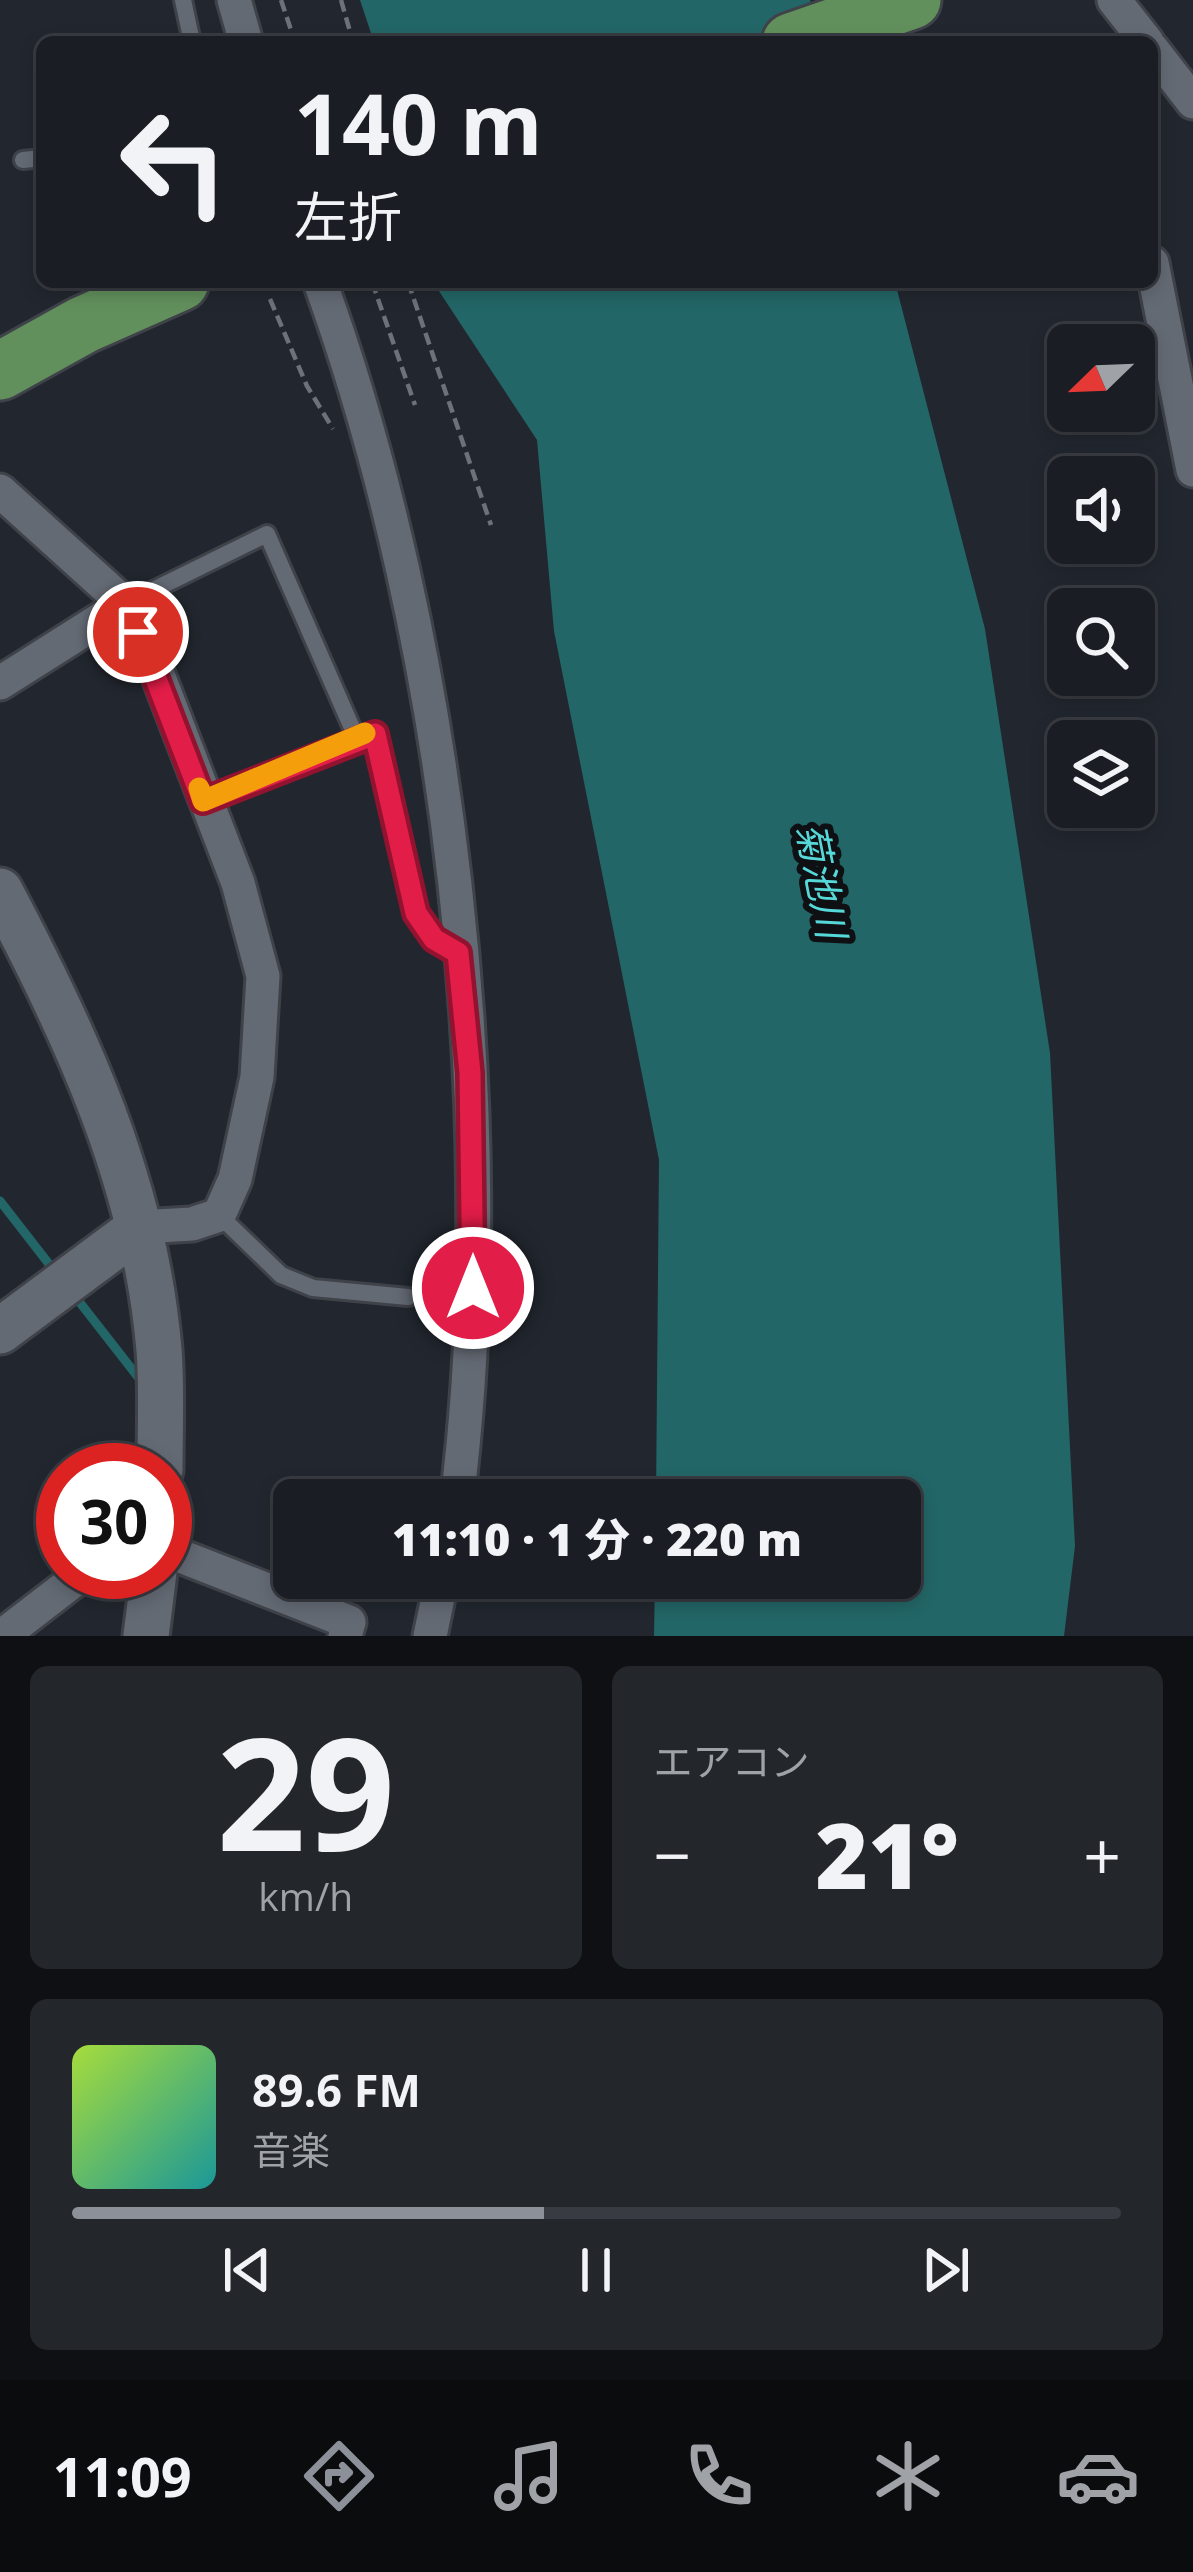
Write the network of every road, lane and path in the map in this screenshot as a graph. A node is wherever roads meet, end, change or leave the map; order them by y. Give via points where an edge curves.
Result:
1 (183, 0) edge
2 (234, 0) edge
3 (280, 0) edge
4 (338, 0) edge
5 (912, 0) edge
6 (1114, 0) edge
7 (191, 36) edge
8 (244, 36) edge
9 (293, 36) edge
10 (351, 36) edge
11 (808, 36) edge
12 (1113, 36) edge
13 (1142, 36) edge
14 (1158, 57) edge
15 (1193, 102) edge
16 (167, 288) edge
17 (322, 288) edge
18 (374, 288) edge
19 (410, 288) edge
20 (1157, 288) edge
21 (0, 371) edge
22 (416, 405) dead end
23 (1193, 470) edge
24 (0, 491) edge
25 (491, 525) dead end
26 (125, 604) junction
27 (0, 683) edge
28 (356, 737) junction
29 (203, 801) junction
30 (0, 891) edge
31 (458, 953) junction
32 (219, 1215) junction
33 (140, 1227) junction
34 (407, 1297) dead end
35 (0, 1331) edge
36 (160, 1443) edge
37 (459, 1479) edge
38 (192, 1561) edge
39 (50, 1599) edge
40 (151, 1599) edge
41 (438, 1599) edge
42 (2, 1636) edge
43 (146, 1636) edge
44 (345, 1636) edge
45 (430, 1636) edge

1 - 7 lane
2 - 8 street
3 - 9 path
4 - 10 path
5 - 11 highway
6 - 12 street
6 - 13 street
14 - 15 street
16 - 21 highway
17 - 31 street via 357,385 405,589
18 - 22 path
19 - 25 path
20 - 23 street
24 - 26 street
26 - 27 street
26 - 28 lane via 267,534
26 - 29 street
28 - 29 lane
28 - 31 lane via 375,734 416,913 434,939
29 - 32 street via 238,883 263,976 257,1077 236,1179
30 - 33 street via 94,1077
31 - 37 street via 470,1073 474,1332
32 - 33 street
32 - 34 lane via 280,1275 313,1288
33 - 35 street
33 - 36 street via 159,1350
38 - 44 street via 349,1622
39 - 42 street
40 - 43 street
41 - 45 street

